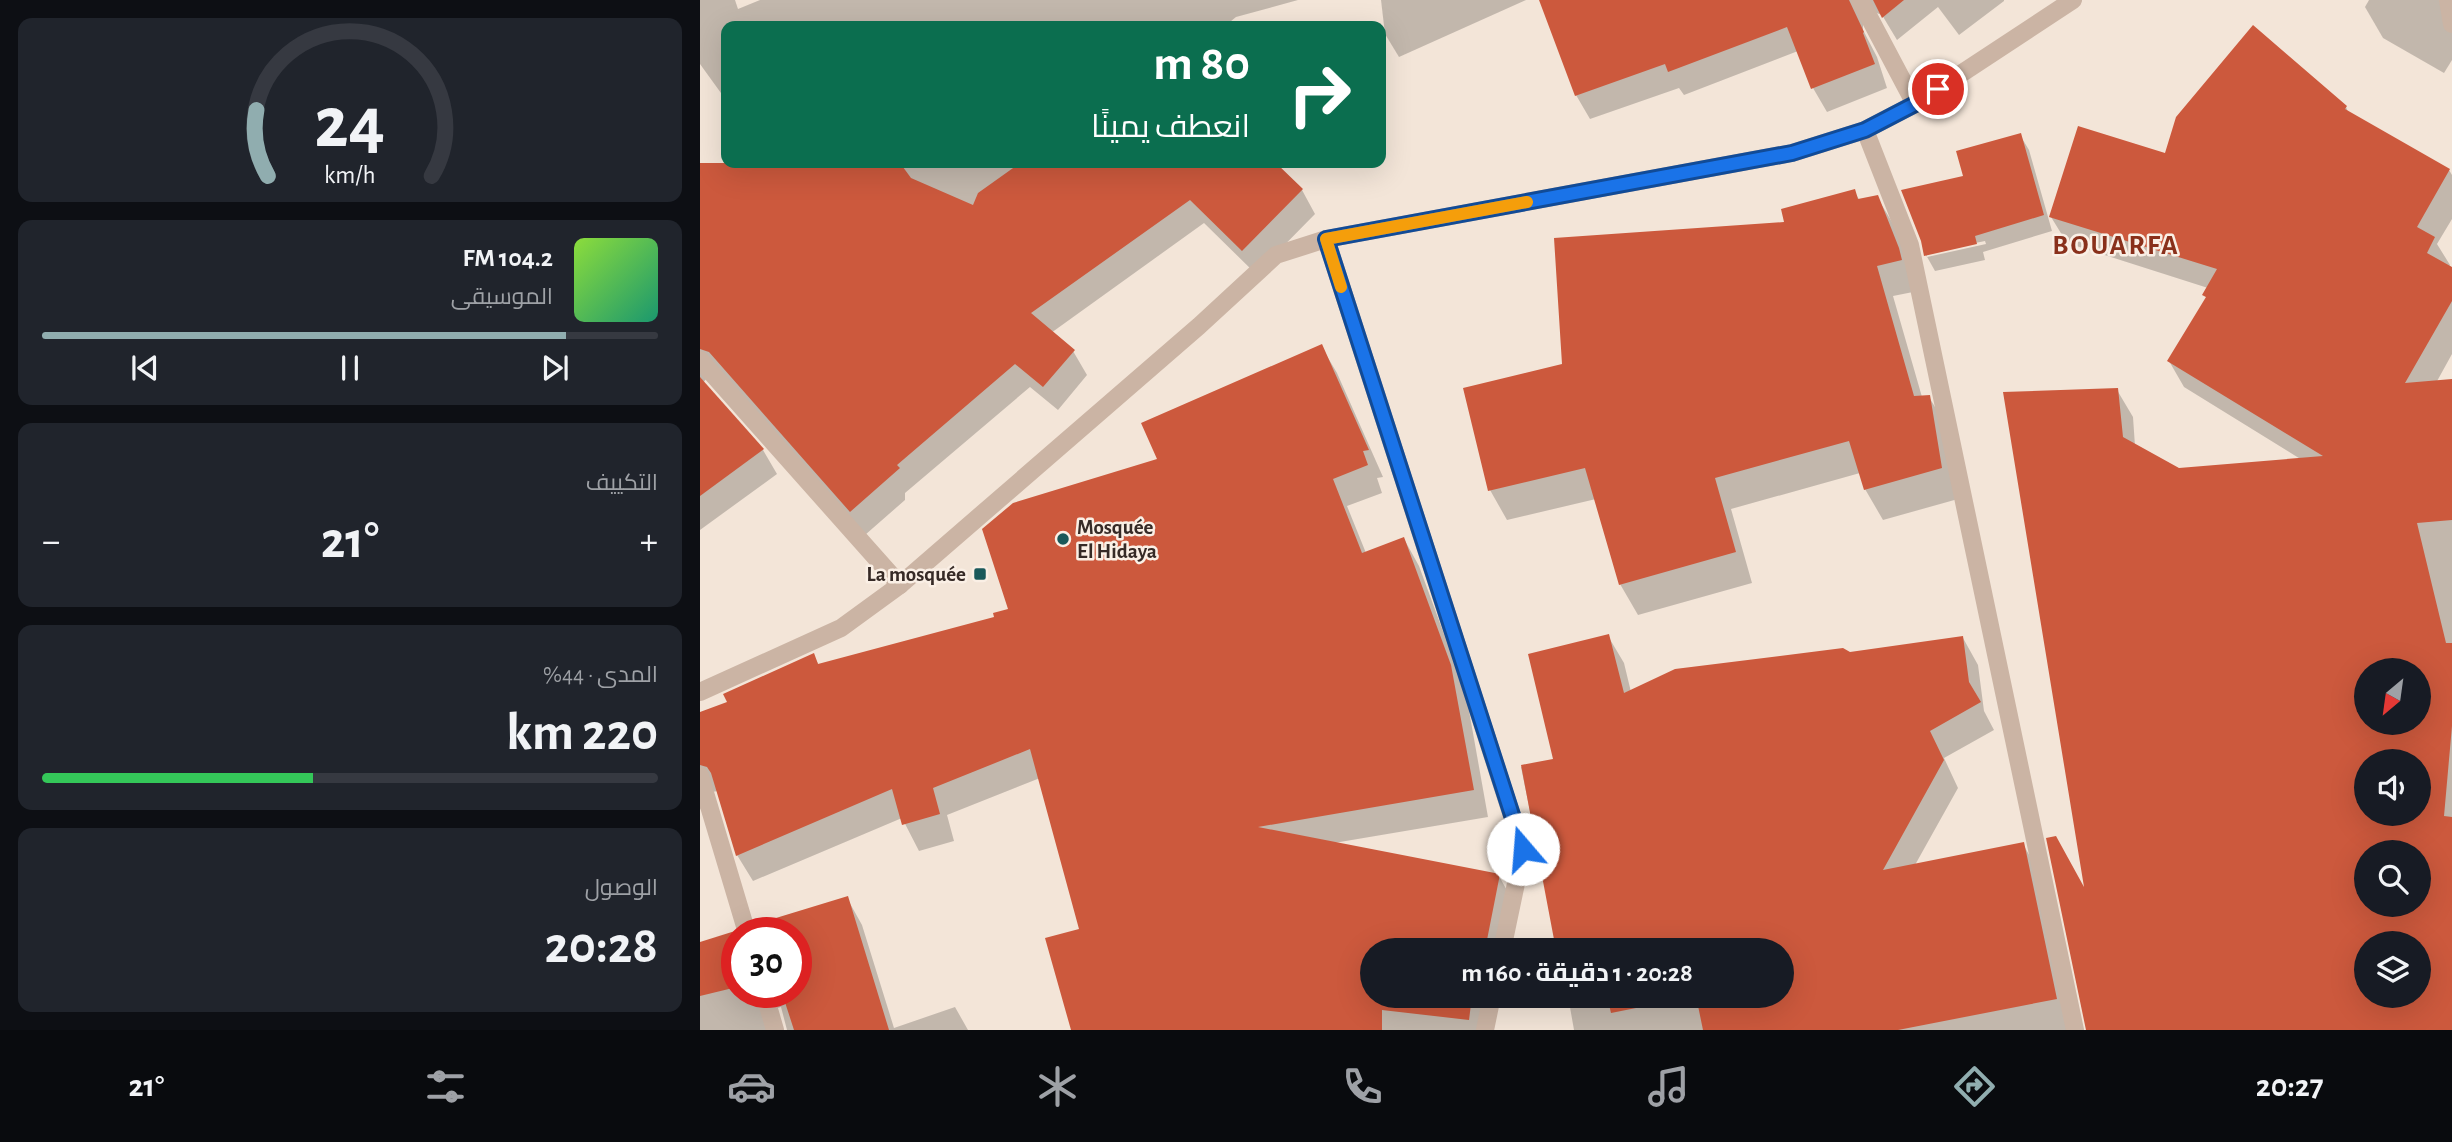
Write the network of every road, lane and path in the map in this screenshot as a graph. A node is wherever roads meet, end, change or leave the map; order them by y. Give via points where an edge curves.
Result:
1 (1860, 0) edge
2 (2073, 0) edge
3 (2448, 0) edge
4 (2452, 24) edge
5 (1915, 104) junction
6 (1865, 130) junction
7 (1326, 239) junction
8 (700, 360) edge
9 (900, 585) junction
10 (700, 692) edge
11 (700, 776) edge
12 (742, 917) edge
13 (1504, 938) edge
14 (769, 1008) edge
15 (1490, 1008) edge
16 (775, 1030) edge
17 (1485, 1030) edge
18 (2075, 1030) edge

1 - 5 street
2 - 5 street
3 - 4 street
5 - 6 street
6 - 7 street via 1792,153
6 - 18 street via 1910,244
7 - 9 street via 1276,255
7 - 13 street via 1523,849
8 - 9 street
9 - 10 street via 841,628
11 - 12 street
14 - 16 street
15 - 17 street

